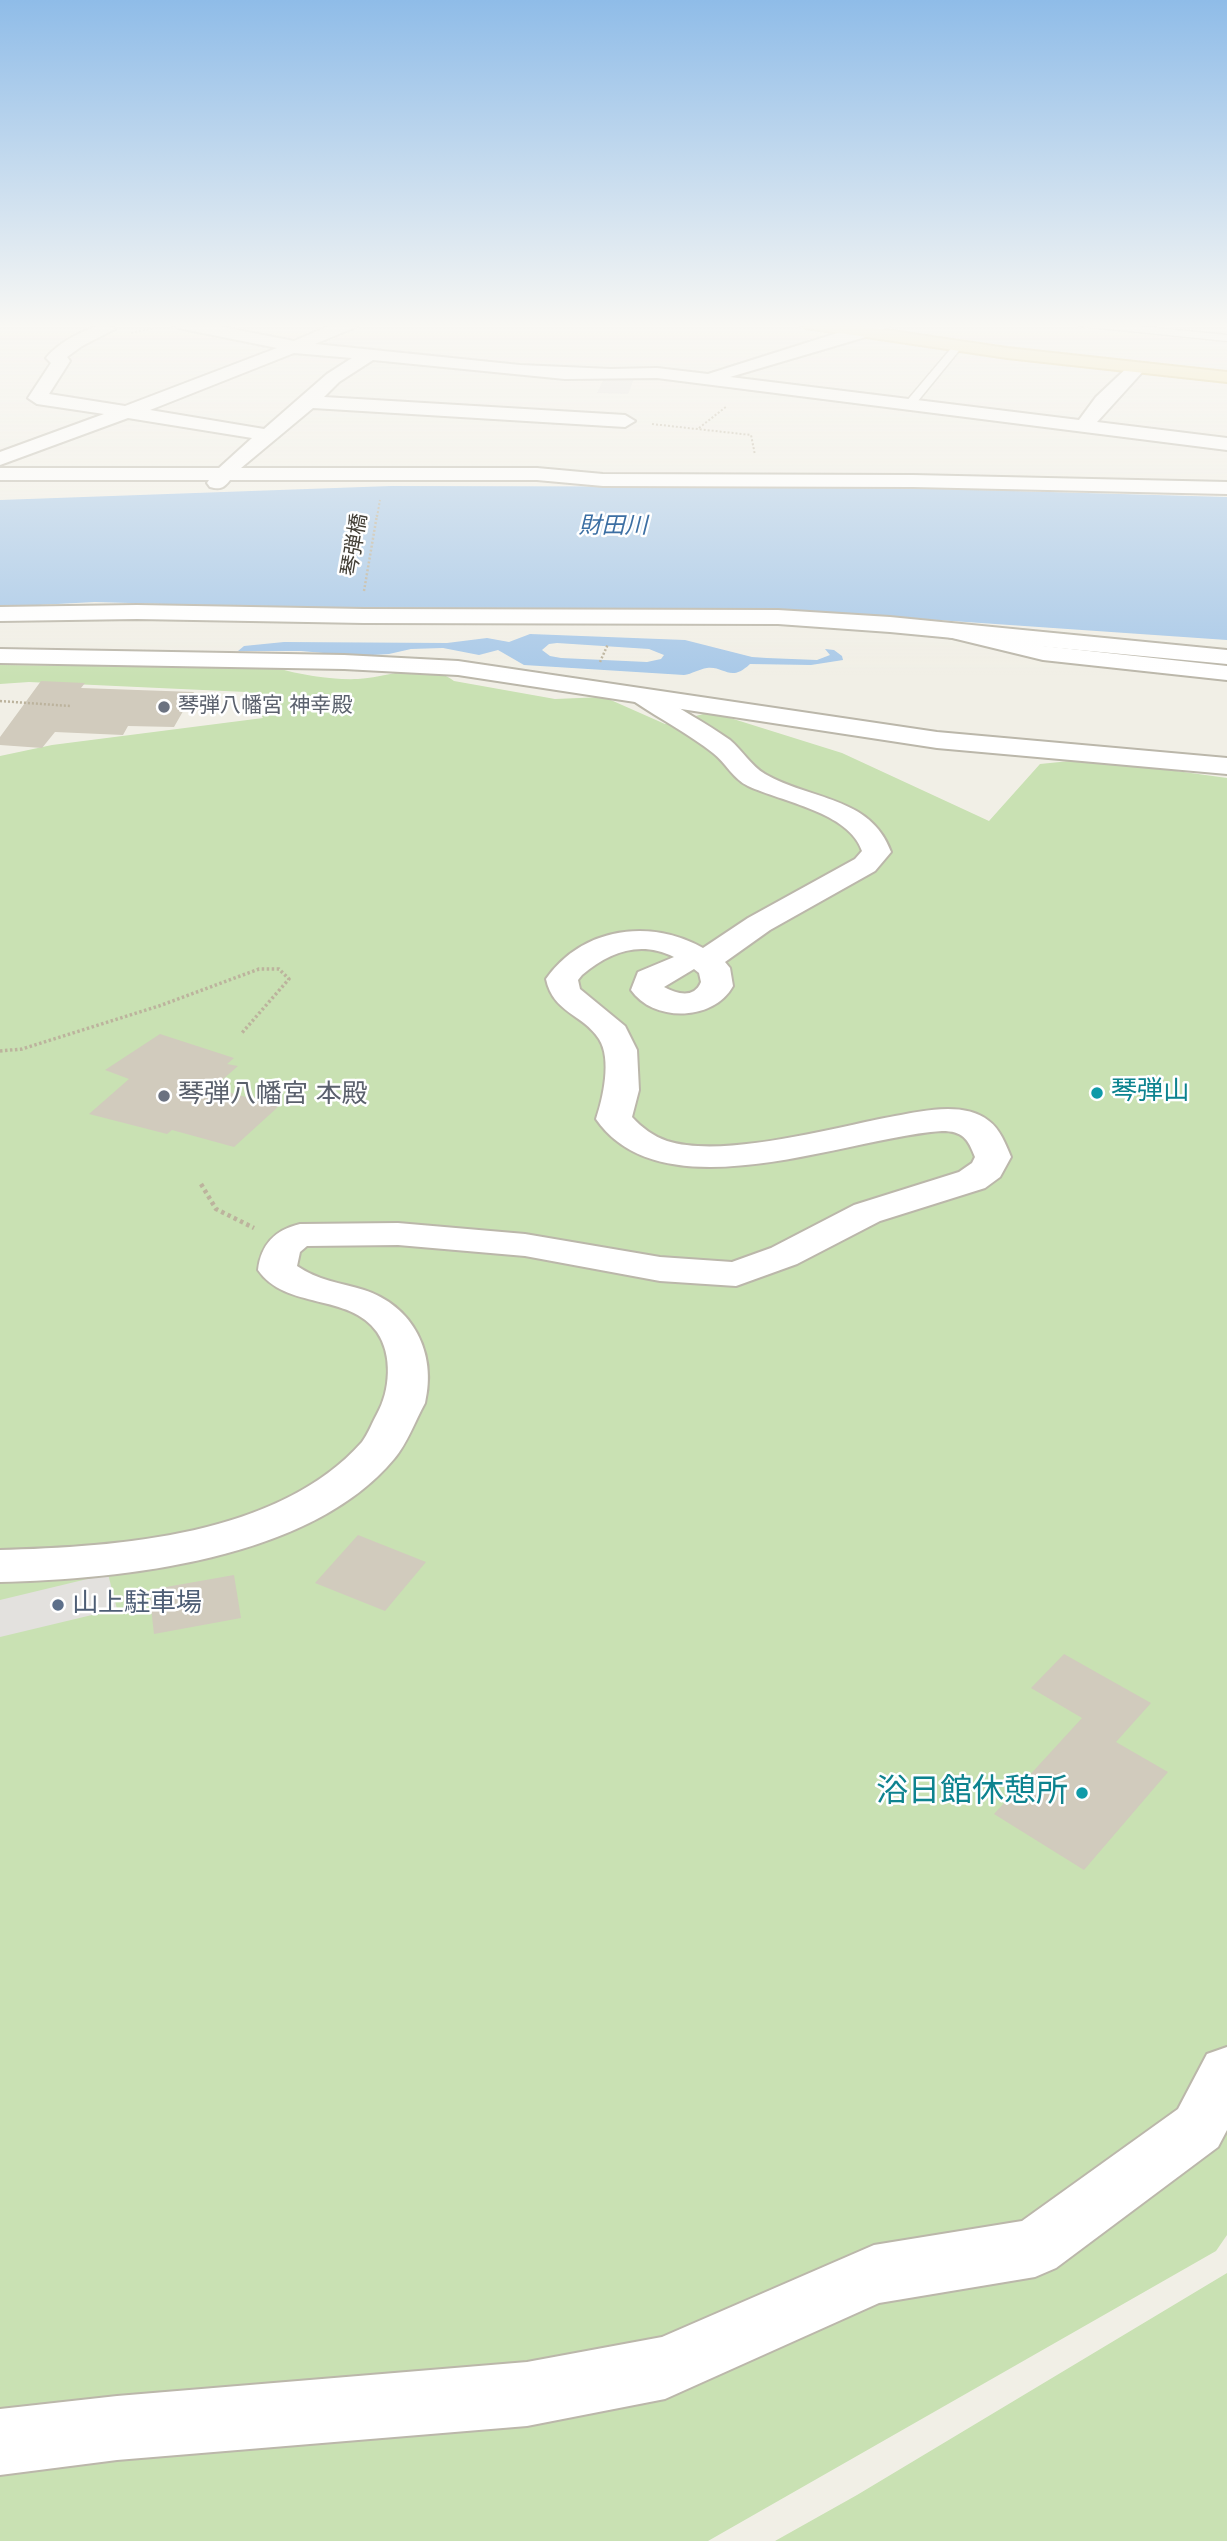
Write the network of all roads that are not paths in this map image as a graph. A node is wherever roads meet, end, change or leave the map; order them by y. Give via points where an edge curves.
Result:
1 (41, 442) edge
2 (261, 442) edge
3 (617, 442) edge
4 (1207, 442) edge
5 (1227, 444) edge
6 (5, 454) edge
7 (0, 474) edge
8 (603, 480) junction
9 (218, 481) junction
10 (1227, 488) edge
11 (56, 494) dead end
12 (1, 614) edge
13 (952, 631) junction
14 (0, 656) edge
15 (1227, 657) edge
16 (1227, 673) edge
17 (644, 697) junction
18 (1227, 766) edge
19 (0, 1566) edge
20 (1227, 2072) edge
21 (0, 2442) edge

1 - 6 street
2 - 9 street
3 - 8 street
4 - 5 street
7 - 9 street
8 - 9 street via 537,474 302,475
8 - 10 street
9 - 11 street
12 - 13 street via 154,611 779,618
13 - 15 street
13 - 16 street via 1043,653
14 - 17 street via 397,663 530,677
17 - 18 street via 937,740
17 - 19 street via 722,747 754,779 856,821 872,838 877,852 865,865 759,924 697,960 649,979 647,990 661,1000 679,1005 698,1002 714,992 714,968 664,941 609,944 573,963 562,979 565,993 613,1033 620,1050 622,1090 614,1119 633,1139 662,1151 706,1156 743,1156 902,1125 954,1122 983,1133 993,1157 987,1169 972,1180 867,1213 763,1266 736,1274 660,1269 499,1242 398,1234 300,1235 287,1241 279,1252 277,1270 286,1278 377,1310 404,1343 406,1396 394,1428 376,1453 311,1504 255,1529 193,1548 143,1557
20 - 21 street via 1198,2128 1035,2248 874,2274 665,2368 527,2394

